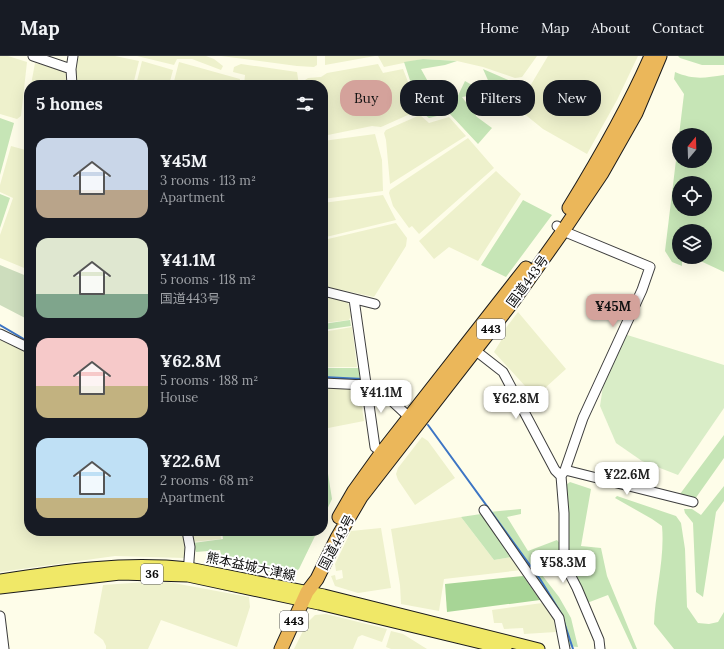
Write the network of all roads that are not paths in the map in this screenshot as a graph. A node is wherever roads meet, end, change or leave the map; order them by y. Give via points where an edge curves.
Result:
1 (32, 56) edge
2 (73, 56) edge
3 (651, 56) edge
4 (660, 56) edge
5 (71, 69) junction
6 (72, 80) edge
7 (560, 228) junction
8 (328, 292) edge
9 (354, 299) junction
10 (375, 304) dead end
11 (0, 334) edge
12 (24, 346) edge
13 (471, 347) junction
14 (365, 381) junction
15 (328, 384) edge
16 (410, 417) junction
17 (382, 452) junction
18 (563, 473) junction
19 (693, 502) dead end
20 (484, 510) dead end
21 (188, 536) edge
22 (188, 572) junction
23 (0, 580) edge
24 (0, 588) edge
25 (305, 596) junction
26 (0, 616) edge
27 (4, 649) edge
28 (281, 649) edge
29 (506, 649) edge
30 (539, 649) edge
31 (565, 649) edge
32 (600, 649) edge

1 - 5 street
2 - 5 street
3 - 7 highway, 国道443号 / 443
4 - 7 highway, 国道443号 / 443 via 636,113 602,173
5 - 6 street
7 - 13 highway, 国道443号 / 443
7 - 18 street via 650,267 642,290 583,418
8 - 9 street
9 - 10 street
9 - 14 street
11 - 12 street
13 - 16 highway, 国道443号 / 443
13 - 18 street via 503,372 551,463
13 - 25 highway, 国道443号 / 443 via 361,497 317,579
14 - 15 street
14 - 16 street via 378,388
14 - 17 street via 375,447
16 - 17 highway, 国道443号 / 443
17 - 25 highway, 国道443号 / 443 via 354,491 329,534 309,577
18 - 19 street
18 - 32 street via 564,563 577,588
20 - 31 street via 559,618
21 - 22 street via 190,547
22 - 23 main road, 熊本益城大津線 / 36 via 170,566 122,565 72,569
22 - 24 main road, 熊本益城大津線 / 36 via 120,574
22 - 25 main road, 熊本益城大津線 / 36
25 - 28 highway, 国道443号 / 443
25 - 29 main road, 熊本益城大津線 / 36
25 - 30 main road, 熊本益城大津線 / 36
26 - 27 street

